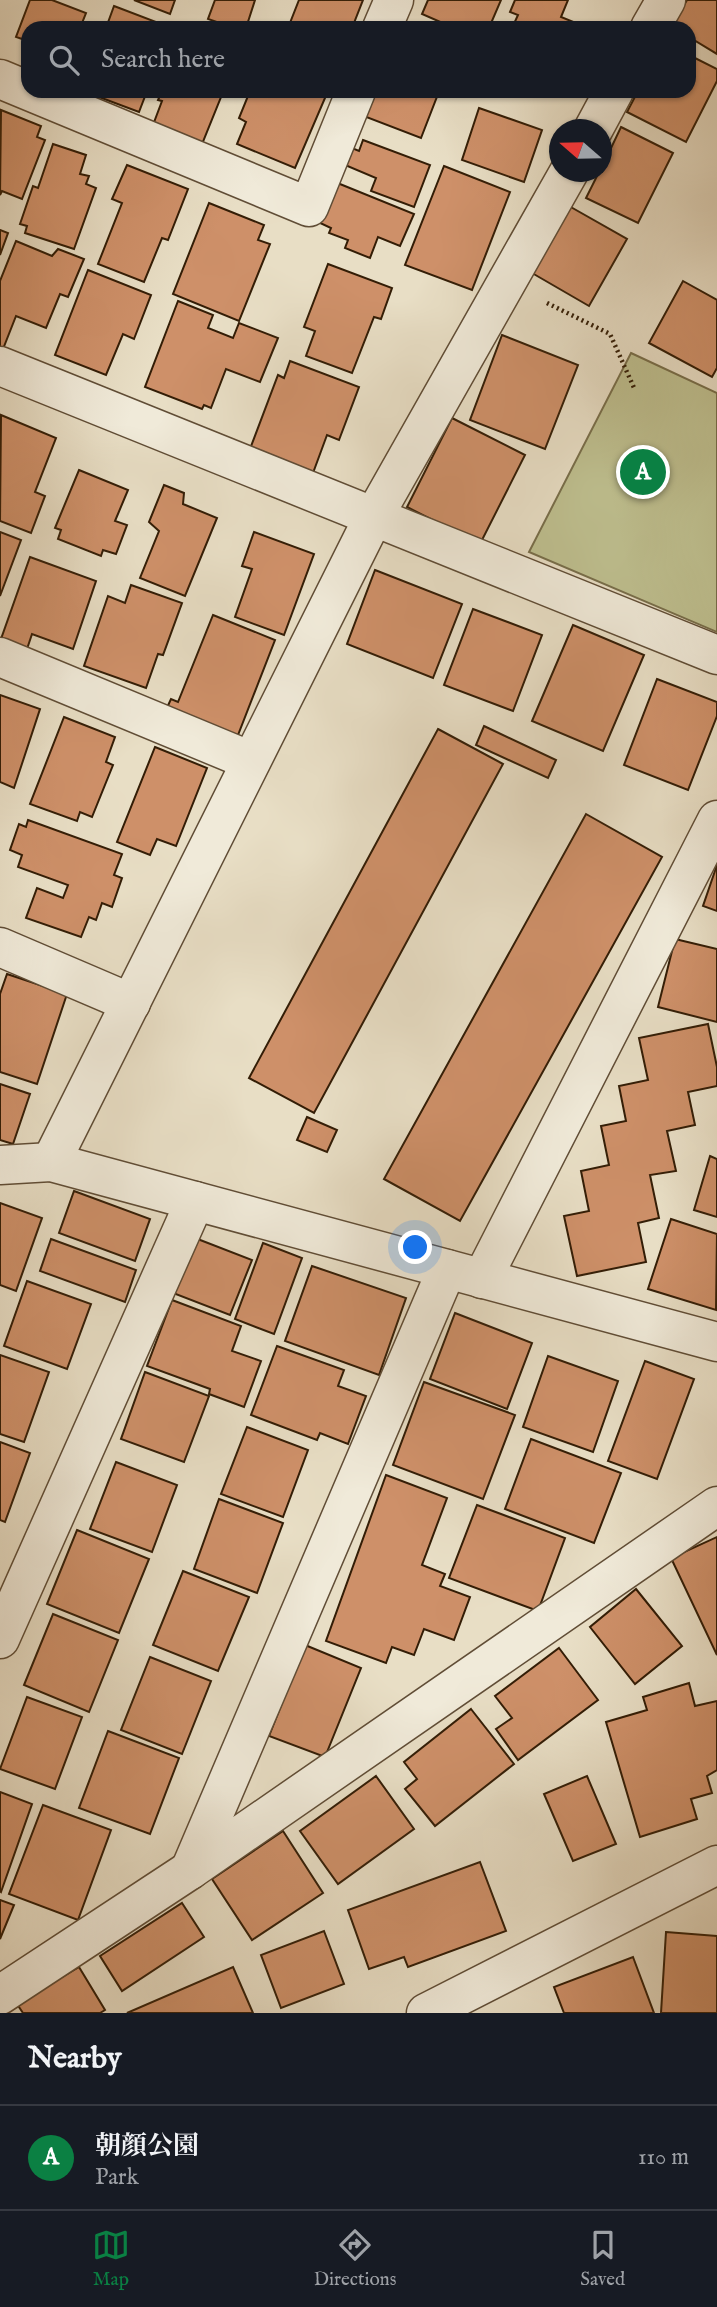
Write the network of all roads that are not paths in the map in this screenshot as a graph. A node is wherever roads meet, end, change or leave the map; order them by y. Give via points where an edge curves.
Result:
1 (394, 0) edge
2 (666, 0) edge
3 (385, 21) edge
4 (654, 21) edge
5 (0, 79) edge
6 (21, 88) edge
7 (46, 98) edge
8 (353, 98) edge
9 (610, 98) edge
10 (599, 119) edge
11 (563, 182) edge
12 (0, 366) edge
13 (373, 517) junction
14 (717, 655) edge
15 (0, 657) edge
16 (251, 761) junction
17 (717, 820) edge
18 (0, 947) edge
19 (131, 1003) junction
20 (51, 1162) junction
21 (0, 1165) edge
22 (195, 1201) junction
23 (465, 1274) junction
24 (717, 1342) edge
25 (717, 1506) edge
26 (0, 1639) edge
27 (717, 1865) edge
28 (190, 1870) junction
29 (0, 1995) edge
30 (426, 2013) edge

1 - 3 street
2 - 4 street
5 - 6 street
7 - 8 street via 309,206
9 - 10 street
11 - 13 street
12 - 13 street
13 - 14 street
13 - 16 street
15 - 16 street
16 - 19 street
17 - 23 street
18 - 19 street
19 - 20 street
20 - 21 street
20 - 22 street
22 - 23 street
22 - 26 street
23 - 24 street
23 - 28 street
25 - 28 street
27 - 30 street
28 - 29 street

